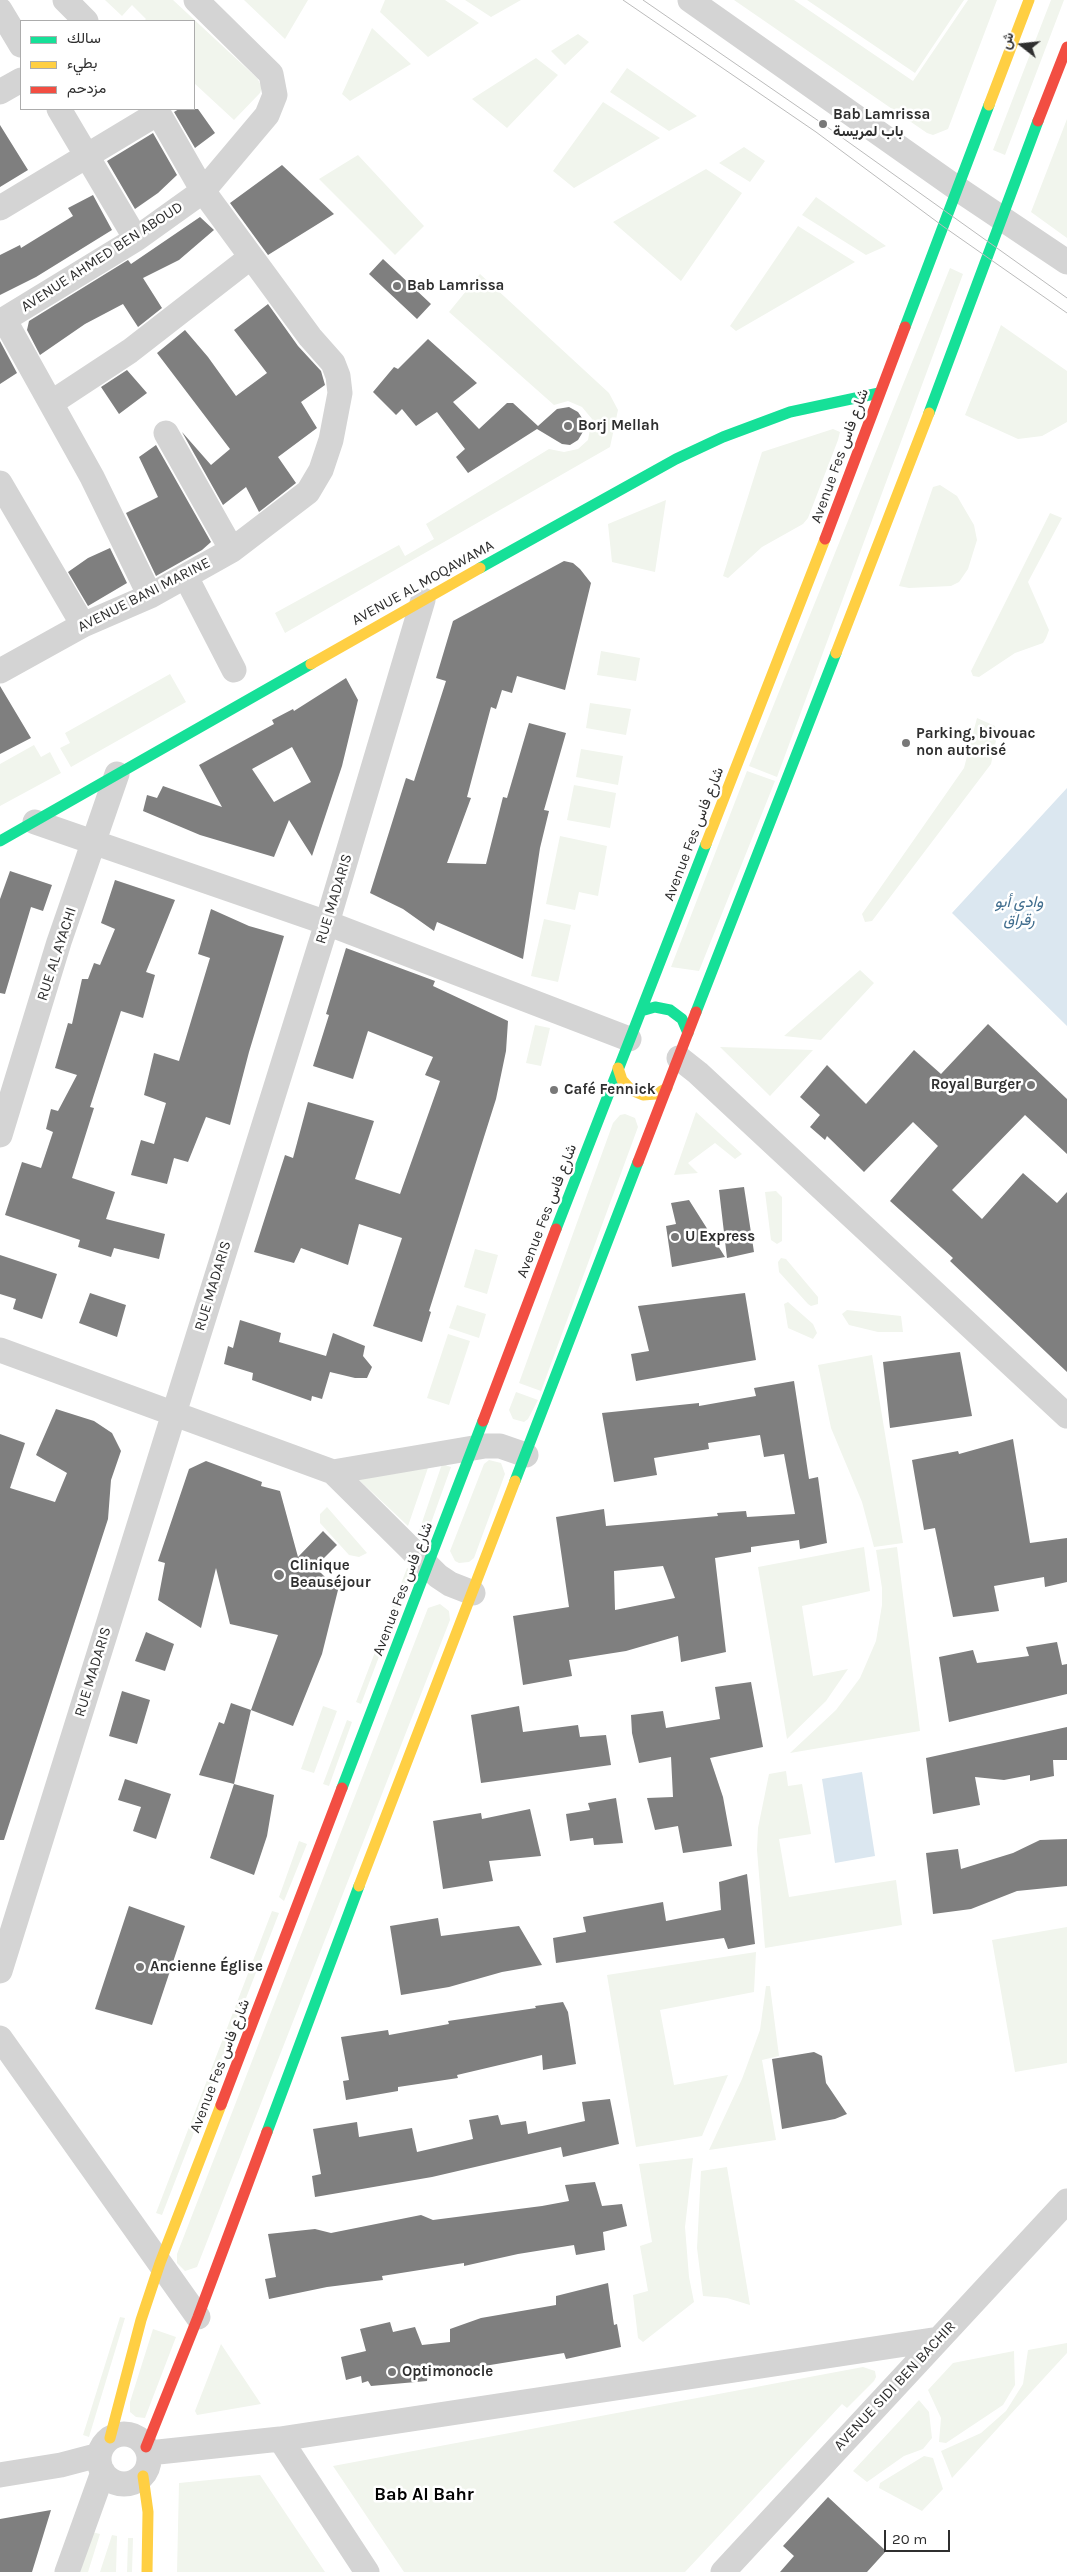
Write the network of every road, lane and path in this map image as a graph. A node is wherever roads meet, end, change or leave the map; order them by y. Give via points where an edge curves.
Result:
1 (65, 0) edge
2 (196, 0) edge
3 (690, 0) edge
4 (1029, 0) edge
5 (0, 10) edge
6 (85, 20) edge
7 (20, 43) edge
8 (1067, 47) edge
9 (20, 81) edge
10 (0, 92) edge
11 (60, 110) edge
12 (157, 111) edge
13 (88, 157) junction
14 (958, 189) junction
15 (203, 191) junction
16 (0, 208) edge
17 (1000, 217) junction
18 (136, 239) junction
19 (250, 257) junction
20 (1067, 262) edge
21 (2, 321) edge
22 (879, 394) junction
23 (51, 403) junction
24 (166, 433) dead end
25 (0, 482) edge
26 (232, 550) junction
27 (186, 577) junction
28 (150, 596) junction
29 (423, 600) junction
30 (83, 625) junction
31 (0, 670) edge
32 (234, 670) dead end
33 (117, 774) junction
34 (35, 822) junction
35 (0, 841) edge
36 (94, 841) junction
37 (327, 923) junction
38 (641, 1011) junction
39 (688, 1033) junction
40 (629, 1039) junction
41 (679, 1058) junction
42 (618, 1068) junction
43 (667, 1088) junction
44 (0, 1135) edge
45 (0, 1350) edge
46 (173, 1413) junction
47 (1067, 1416) edge
48 (472, 1449) junction
49 (526, 1455) junction
50 (333, 1472) junction
51 (428, 1566) junction
52 (473, 1593) junction
53 (0, 1971) edge
54 (0, 2038) edge
55 (1067, 2201) edge
56 (160, 2263) junction
57 (198, 2317) junction
58 (939, 2339) junction
59 (280, 2439) junction
60 (104, 2455) junction
61 (146, 2458) junction
62 (0, 2475) edge
63 (67, 2572) edge
64 (147, 2572) edge
65 (367, 2572) edge
66 (722, 2572) edge

1 - 6 street
2 - 15 street, AVENUE AHMED BEN ABOUD via 264,64 275,84 275,96 267,115
3 - 14 street
4 - 14 main road, Avenue Fes شارع فاس
5 - 7 street
8 - 17 main road
9 - 10 street
11 - 13 street
12 - 13 street
12 - 15 street, AVENUE BANI MARINE
13 - 16 street
13 - 18 street
14 - 17 street
14 - 22 main road, Avenue Fes شارع فاس
15 - 18 street, AVENUE AHMED BEN ABOUD
15 - 19 street, AVENUE BANI MARINE
17 - 20 street
17 - 39 main road via 911,462
18 - 21 street, AVENUE AHMED BEN ABOUD
19 - 23 street via 130,350
19 - 26 street, AVENUE BANI MARINE via 333,363 340,393 332,440 321,470 308,492
21 - 23 street
22 - 29 main road, AVENUE AL MOQAWAMA via 790,412 723,437 676,459
22 - 38 main road, Avenue Fes شارع فاس via 830,528
23 - 28 street
24 - 26 street
25 - 30 street
26 - 27 street, AVENUE BANI MARINE
27 - 28 street, AVENUE BANI MARINE
27 - 32 street
28 - 30 street, AVENUE BANI MARINE
29 - 33 main road, AVENUE AL MOQAWAMA
29 - 37 street, RUE MADARIS
30 - 31 street, AVENUE BANI MARINE
33 - 34 main road, AVENUE AL MOQAWAMA
33 - 36 street, RUE AL AYACHI
34 - 35 main road, AVENUE AL MOQAWAMA
34 - 36 street
36 - 37 street
36 - 44 street, RUE AL AYACHI via 59,942
37 - 40 street
37 - 46 street, RUE MADARIS
38 - 39 main road via 655,1007 670,1010 682,1019
38 - 40 main road, Avenue Fes شارع فاس
39 - 41 main road
40 - 42 main road, Avenue Fes شارع فاس
41 - 43 main road
41 - 47 street
42 - 43 main road via 622,1080 631,1090 643,1095 656,1094
42 - 48 main road, Avenue Fes شارع فاس
43 - 49 main road
45 - 46 street
46 - 50 street
46 - 53 street, RUE MADARIS
48 - 49 street via 500,1446
48 - 50 street
48 - 51 main road, Avenue Fes شارع فاس
49 - 52 main road
50 - 51 street
51 - 52 street via 450,1584
51 - 56 main road, Avenue Fes شارع فاس
52 - 57 main road
54 - 56 street
55 - 58 street, AVENUE SIDI BEN BACHIR
56 - 57 street
56 - 60 main road, Avenue Fes شارع فاس
57 - 61 main road
58 - 59 street
58 - 66 street, AVENUE SIDI BEN BACHIR
59 - 61 street
59 - 65 street
60 - 61 street via 116,2435 130,2434 142,2441
60 - 61 street via 108,2478 122,2484 130,2484
60 - 62 street
60 - 63 street
61 - 64 main road

